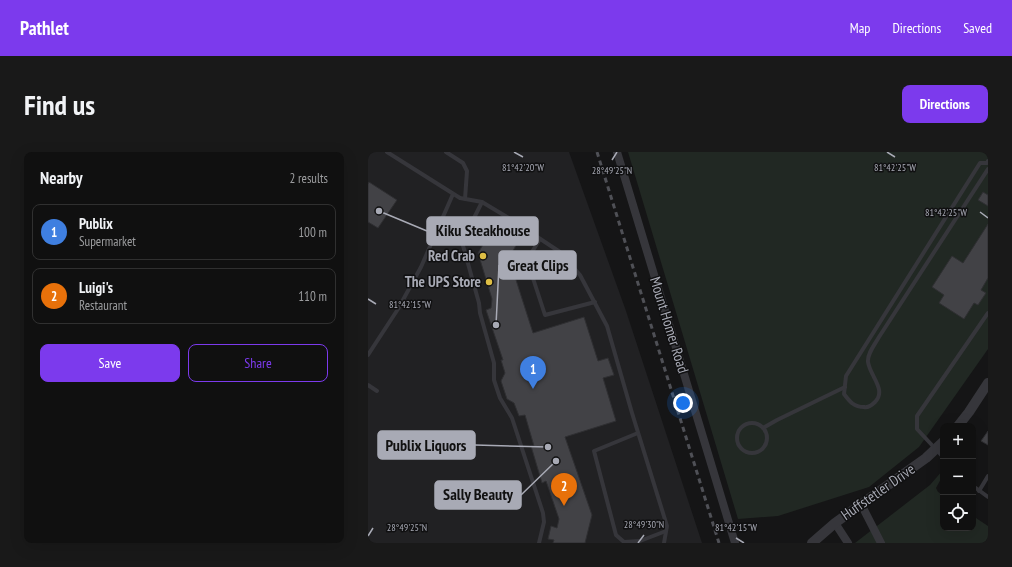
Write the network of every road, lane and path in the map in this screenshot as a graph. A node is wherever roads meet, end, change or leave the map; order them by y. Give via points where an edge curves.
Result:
1 (387, 152) edge
2 (446, 152) edge
3 (617, 152) edge
4 (452, 154) edge
5 (987, 162) edge
6 (988, 169) edge
7 (453, 194) junction
8 (465, 199) junction
9 (482, 202) junction
10 (540, 238) junction
11 (595, 302) junction
12 (988, 313) edge
13 (368, 355) edge
14 (988, 383) edge
15 (368, 385) edge
16 (845, 387) junction
17 (377, 391) dead end
18 (960, 423) edge
19 (763, 428) junction
20 (638, 433) junction
21 (940, 445) edge
22 (935, 449) junction
23 (940, 454) edge
24 (988, 476) edge
25 (976, 488) edge
26 (979, 491) junction
27 (988, 497) edge
28 (861, 504) junction
29 (835, 523) junction
30 (666, 531) junction
31 (539, 543) edge
32 (664, 543) edge
33 (735, 543) edge
34 (812, 543) edge
35 (848, 543) edge
36 (881, 543) edge

1 - 7 lane
2 - 4 lane
3 - 33 street, Mount Homer Road
4 - 8 lane via 463,163 467,171
5 - 6 lane
5 - 16 lane via 980,163 887,310 846,376
6 - 16 lane via 869,354 868,362 879,390 879,397 867,408 860,407 851,404 844,394
7 - 8 lane
7 - 13 lane via 422,267
8 - 9 lane
9 - 10 lane
9 - 31 lane via 462,242 494,363 494,380 500,398 512,418 543,513 544,522
10 - 11 lane via 560,252 580,275
10 - 11 lane via 527,260 545,315
11 - 20 lane via 607,326
12 - 22 lane via 917,416 917,429
14 - 18 street
15 - 17 lane
16 - 19 lane
19 - 19 lane via 766,432 766,441 761,449 747,452 740,446 737,436 742,427 755,423
20 - 30 lane via 667,526
20 - 30 lane via 594,451 616,535 624,542 640,541
21 - 22 street, Huffstetler Drive
22 - 23 lane
22 - 28 street, Huffstetler Drive
24 - 26 lane
25 - 26 lane
26 - 27 lane
28 - 29 street, Huffstetler Drive
28 - 36 street
29 - 34 street, Huffstetler Drive
29 - 35 street
30 - 32 lane

